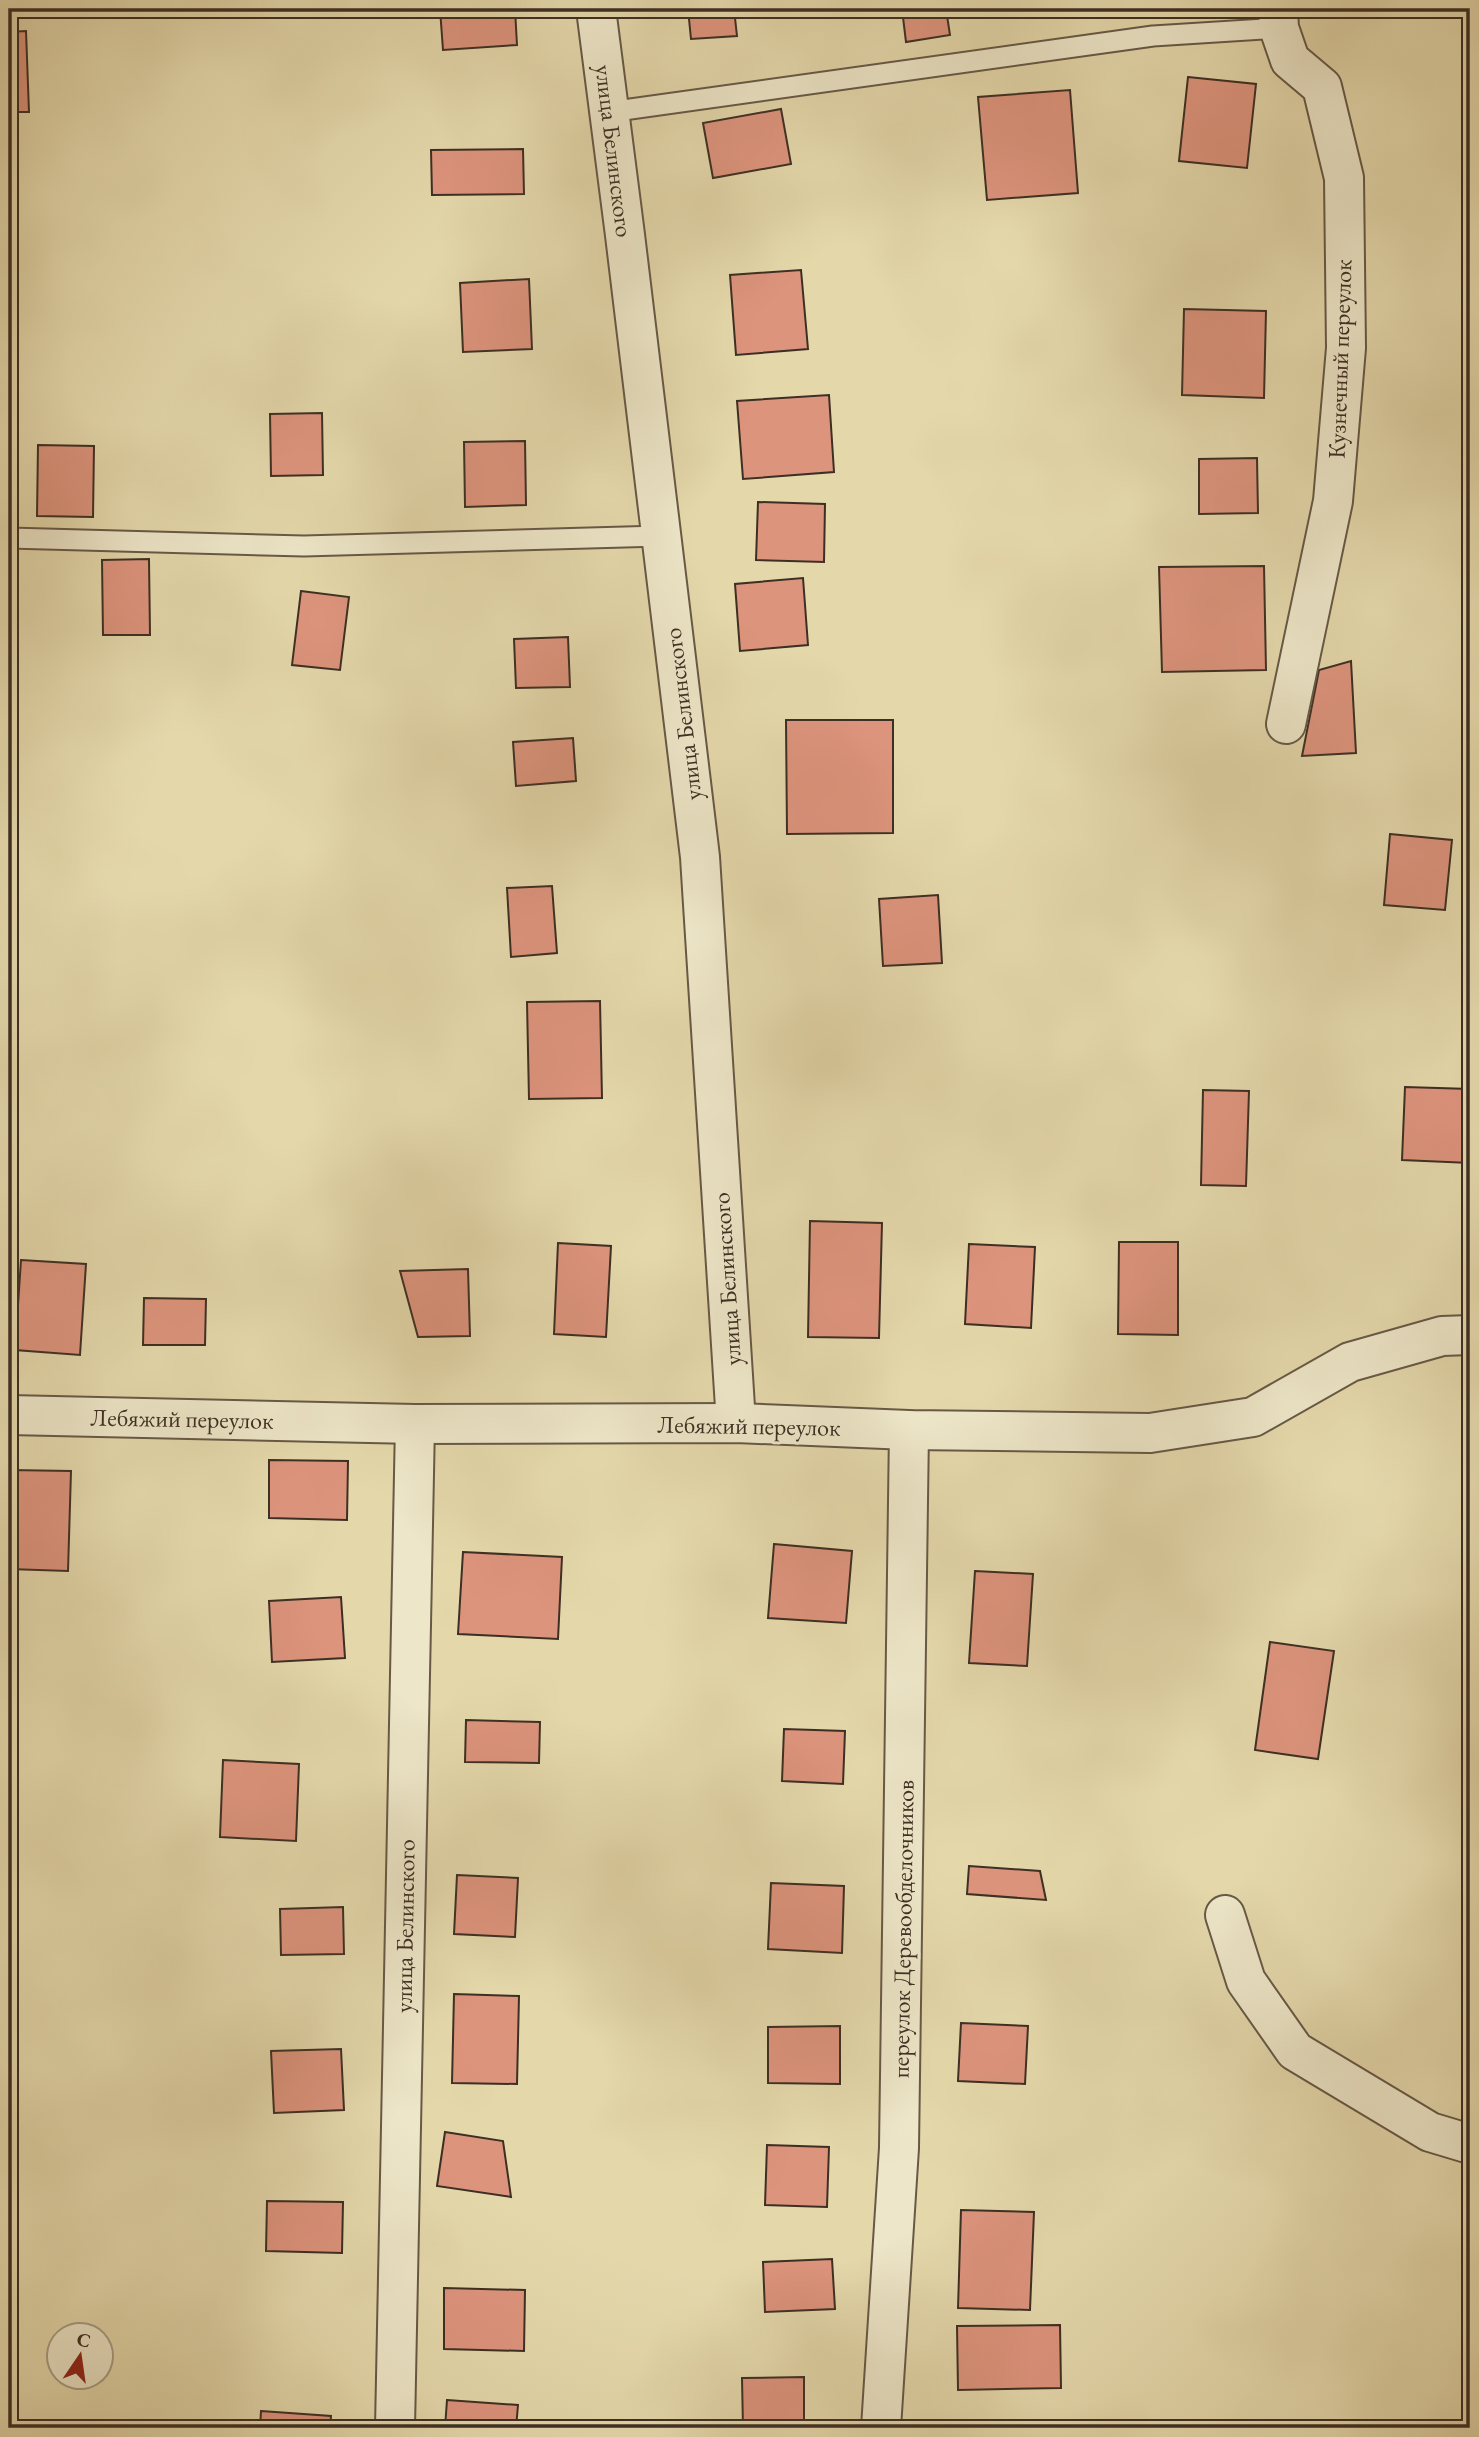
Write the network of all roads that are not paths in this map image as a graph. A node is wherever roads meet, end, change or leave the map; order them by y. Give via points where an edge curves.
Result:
1 (596, 9) edge
2 (1278, 18) edge
3 (609, 113) junction
4 (661, 536) junction
5 (9, 538) edge
6 (1286, 724) dead end
7 (1470, 1335) edge
8 (9, 1415) edge
9 (736, 1423) junction
10 (415, 1424) junction
11 (909, 1430) junction
12 (1225, 1915) dead end
13 (1470, 2144) edge
14 (396, 2428) edge
15 (881, 2428) edge

1 - 3 street, улица Белинского
2 - 3 lane
2 - 6 street, Кузнечный переулок via 1290,60 1322,88 1345,178 1346,348 1333,501
3 - 4 street, улица Белинского
4 - 5 lane via 304,546
4 - 9 street, улица Белинского via 700,856
7 - 11 street, Лебяжий переулок via 1442,1336 1350,1362 1253,1417 1150,1433
8 - 10 street, Лебяжий переулок
9 - 10 street, Лебяжий переулок
9 - 11 street, Лебяжий переулок
10 - 14 street, улица Белинского
11 - 15 street, переулок Деревообделочников via 899,2148
12 - 13 street via 1246,1981 1295,2051 1430,2132

